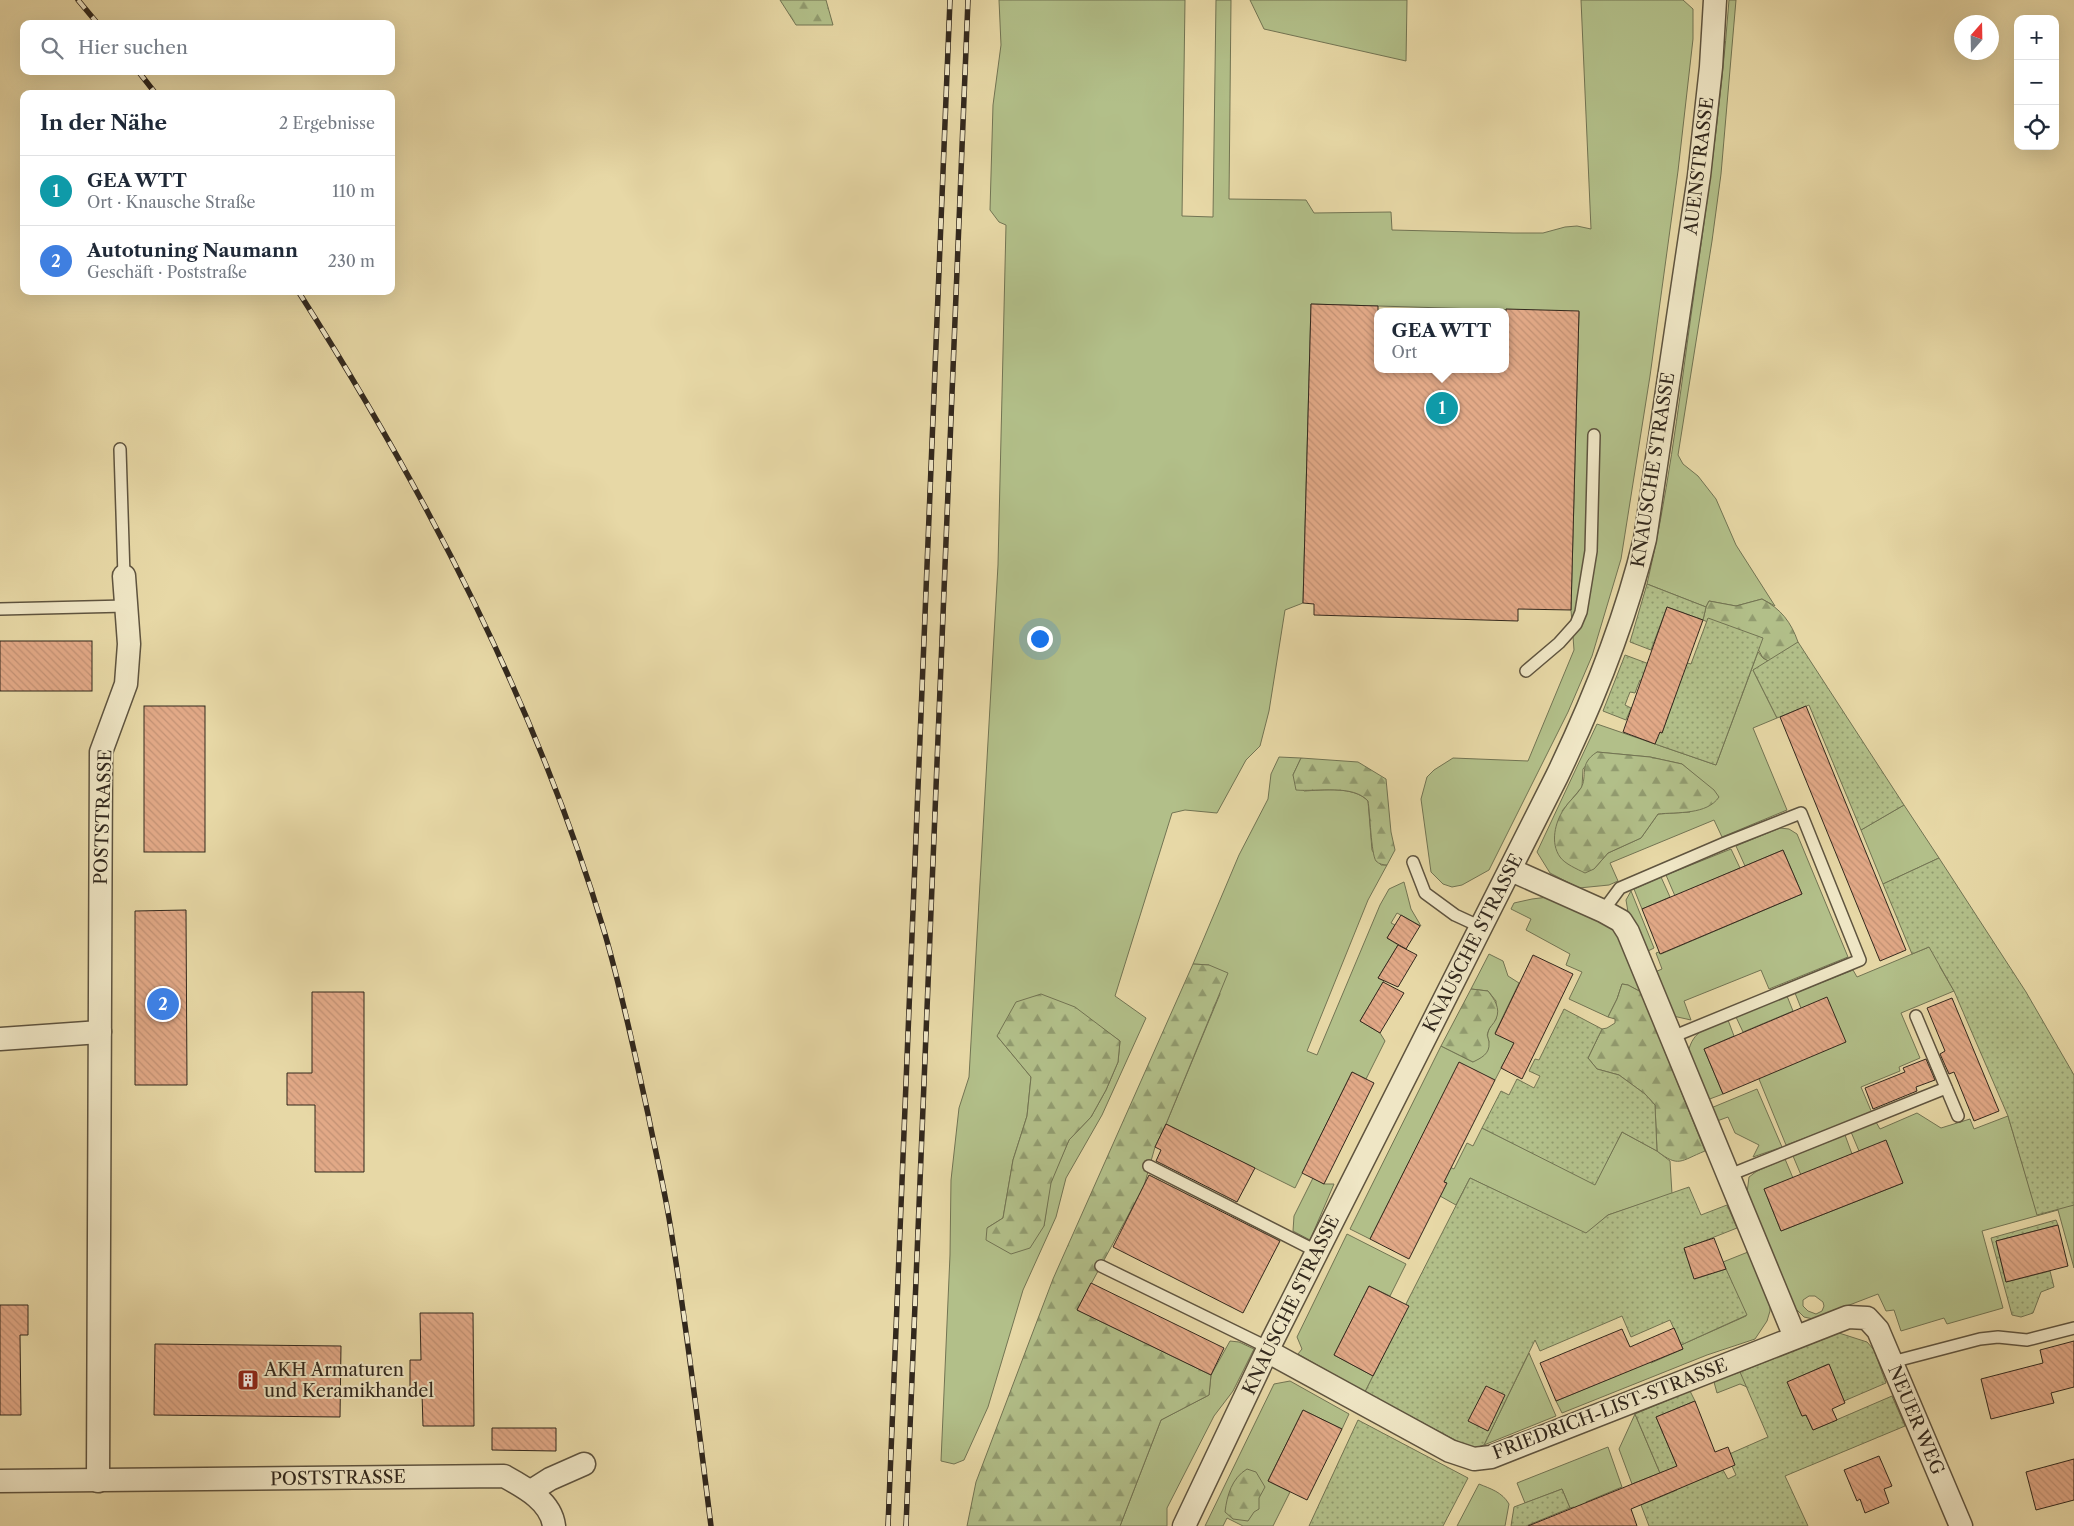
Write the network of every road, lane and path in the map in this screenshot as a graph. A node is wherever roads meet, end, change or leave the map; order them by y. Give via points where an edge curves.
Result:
1 (1715, 0) edge
2 (1676, 332) joint
3 (1594, 435) dead end
4 (120, 449) dead end
5 (124, 576) joint
6 (126, 606) junction
7 (0, 609) edge
8 (1526, 671) dead end
9 (1413, 862) dead end
10 (1510, 870) junction
11 (1603, 911) junction
12 (1481, 927) junction
13 (1916, 1016) dead end
14 (100, 1032) junction
15 (1672, 1037) junction
16 (0, 1039) edge
17 (1946, 1088) junction
18 (1958, 1116) dead end
19 (1149, 1166) dead end
20 (1727, 1176) junction
21 (1318, 1252) junction
22 (1101, 1266) dead end
23 (1867, 1318) joint
24 (2074, 1328) edge
25 (1795, 1337) junction
26 (1268, 1350) junction
27 (1892, 1362) junction
28 (584, 1464) dead end
29 (98, 1481) junction
30 (0, 1482) edge
31 (531, 1491) junction
32 (554, 1526) edge
33 (1184, 1526) edge
34 (1961, 1526) edge

1 - 2 street, AUENSTRASSE via 1700,166
2 - 10 street, KNAUSCHE STRASSE via 1645,539 1625,613 1588,711
3 - 8 lane via 1591,551 1581,612 1576,624 1559,643
4 - 5 lane
5 - 6 street, POSTSTRASSE
6 - 7 lane
6 - 14 street, POSTSTRASSE via 129,644 126,684 101,752
9 - 12 lane via 1425,893
10 - 11 street
10 - 12 street, KNAUSCHE STRASSE
11 - 15 street via 1621,921 1628,932
11 - 15 lane via 1620,888 1801,814 1860,960
12 - 21 street, KNAUSCHE STRASSE
13 - 17 lane
14 - 16 street
14 - 29 street, POSTSTRASSE
15 - 20 street
17 - 18 lane
17 - 20 lane
19 - 21 lane
20 - 25 street
21 - 26 street, KNAUSCHE STRASSE
22 - 26 lane
23 - 25 street, FRIEDRICH-LIST-STRASSE via 1848,1317
23 - 27 street, NEUER WEG via 1878,1330
24 - 27 lane via 2027,1340 1980,1339
25 - 26 street, FRIEDRICH-LIST-STRASSE via 1491,1457 1474,1459 1450,1451
26 - 33 street, KNAUSCHE STRASSE
27 - 34 street, NEUER WEG
28 - 31 street via 550,1478
29 - 30 street, POSTSTRASSE
29 - 31 street, POSTSTRASSE via 504,1476
31 - 32 street, POSTSTRASSE via 553,1517

